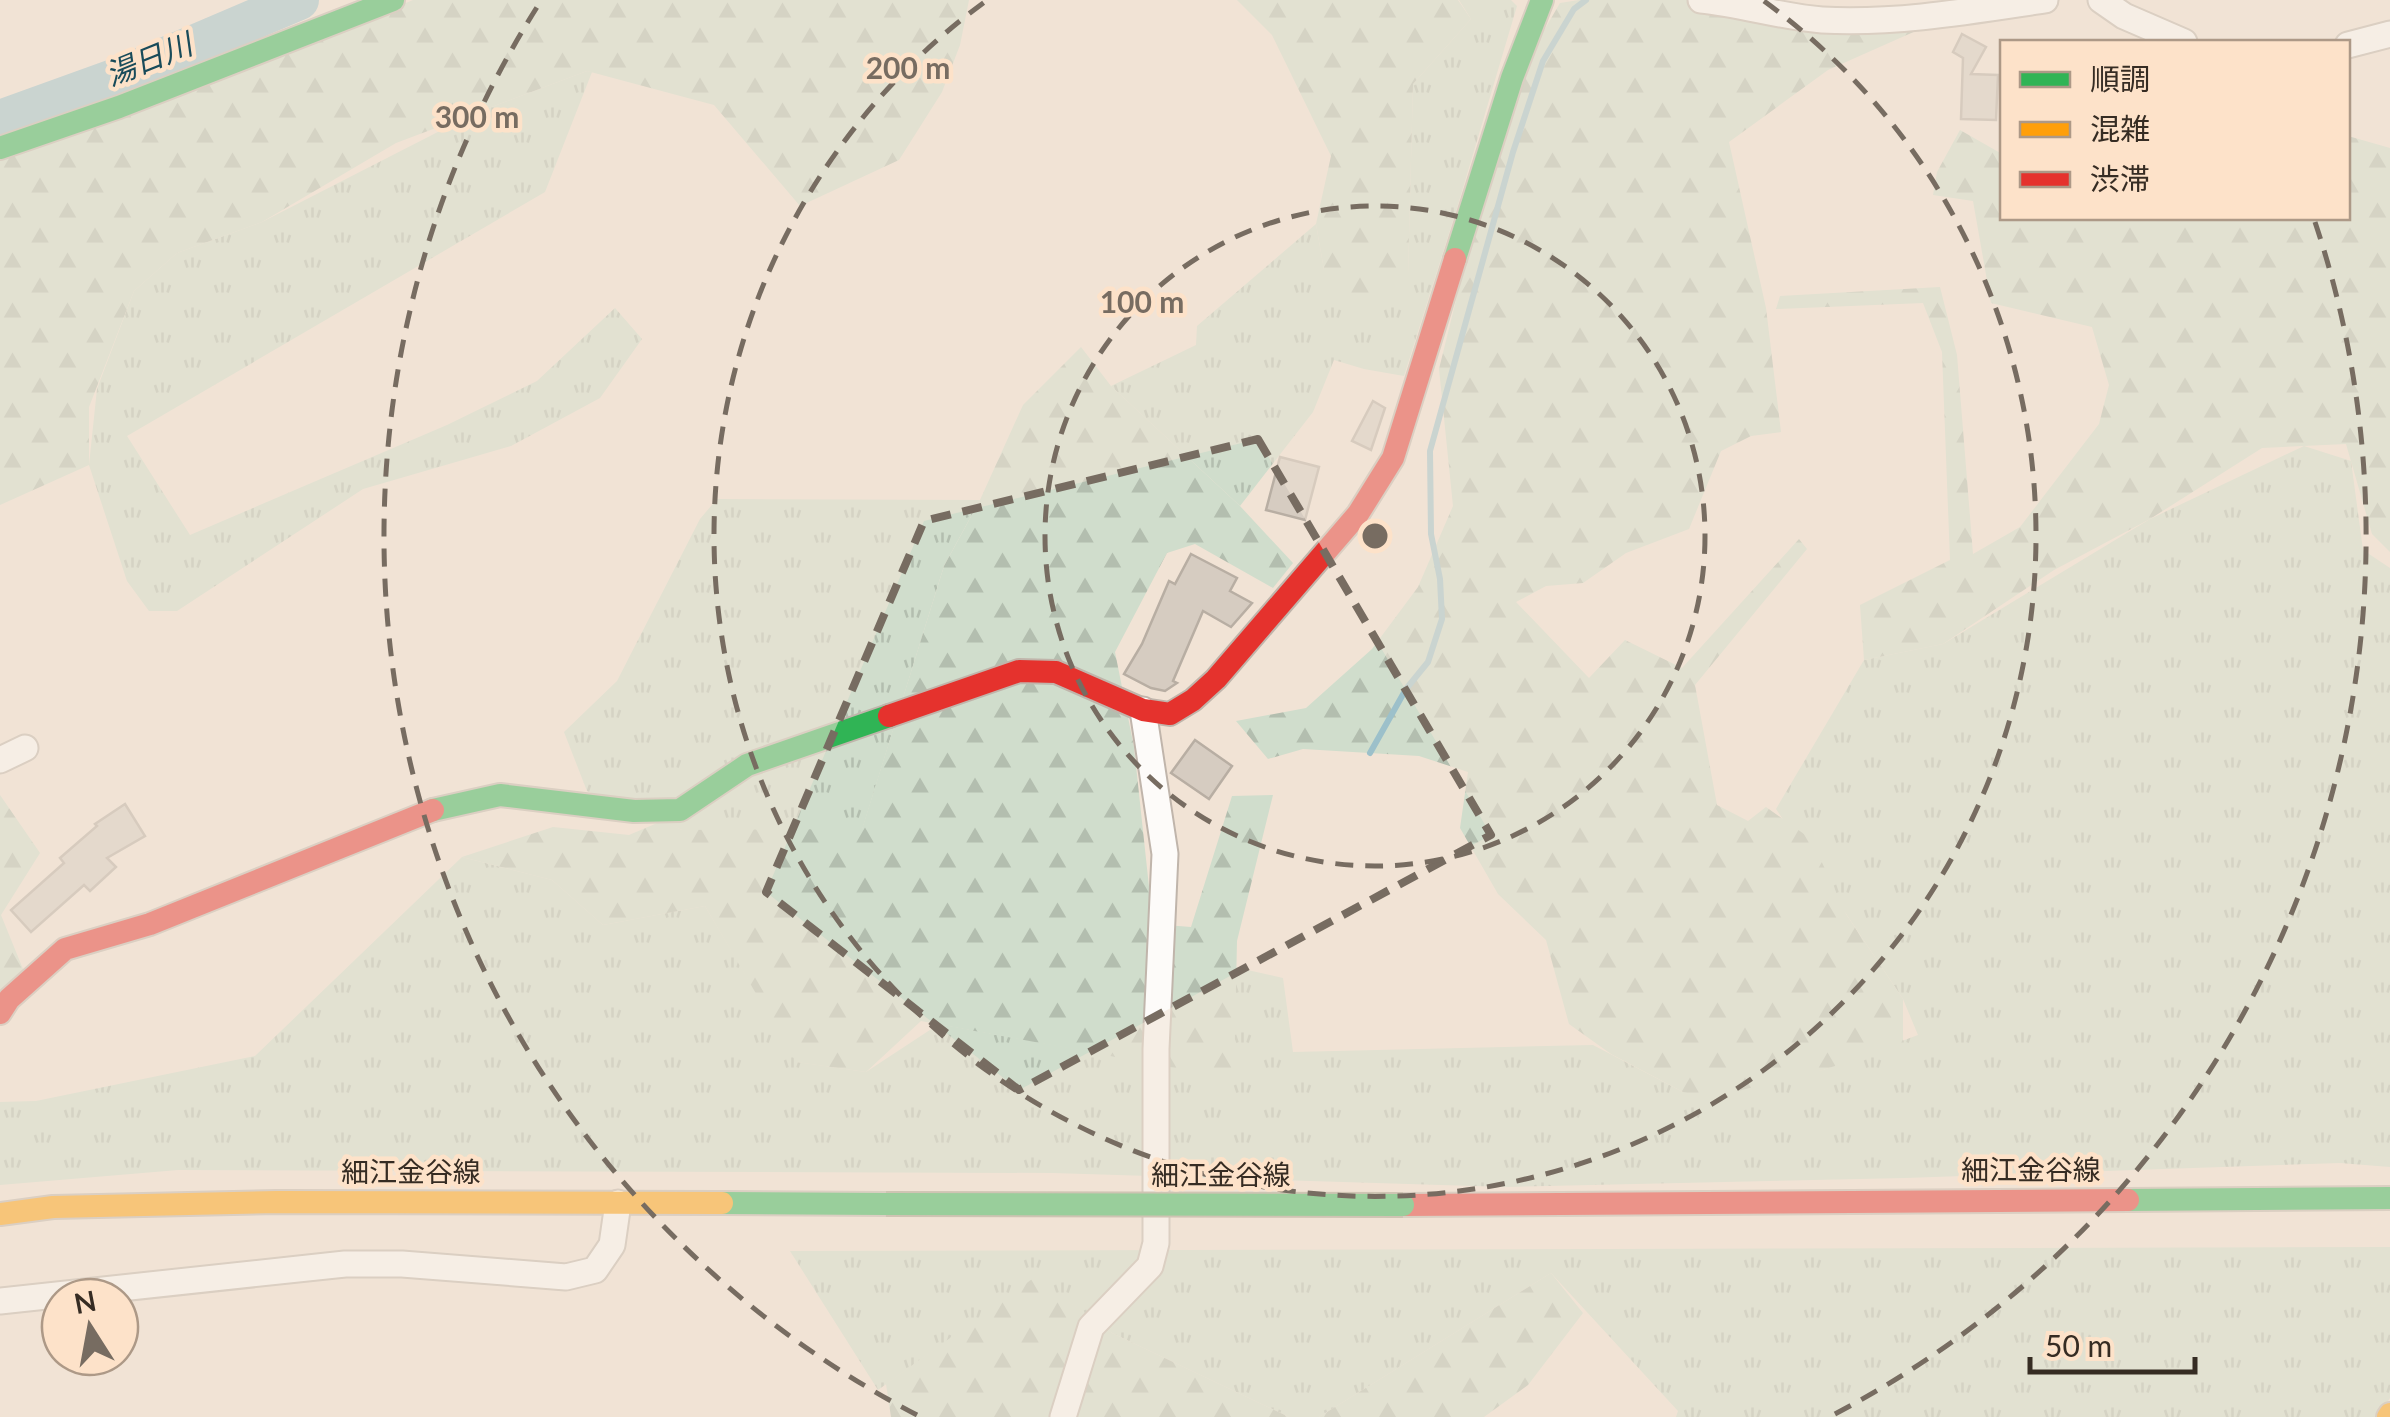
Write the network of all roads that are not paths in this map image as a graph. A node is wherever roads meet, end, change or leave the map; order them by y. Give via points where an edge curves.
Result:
1 (392, 0) edge
2 (1542, 0) edge
3 (1700, 0) edge
4 (2045, 0) edge
5 (2101, 0) edge
6 (2390, 34) edge
7 (2179, 40) edge
8 (2350, 45) edge
9 (0, 148) edge
10 (1143, 710) junction
11 (25, 748) dead end
12 (0, 760) edge
13 (0, 1013) edge
14 (2390, 1198) edge
15 (0, 1203) edge
16 (618, 1203) junction
17 (52, 1207) junction
18 (0, 1214) edge
19 (0, 1301) edge
20 (1063, 1417) edge

1 - 9 street
2 - 10 street via 1392,458 1358,514 1216,679 1170,714
3 - 4 street via 1852,21
5 - 7 street
6 - 8 street
10 - 13 street via 1056,672 1019,671 746,765 680,810 634,811 500,794 441,807 150,924 65,949
10 - 20 street via 1165,854 1156,1242 1150,1266 1090,1327
11 - 12 street
14 - 16 street, 細江金谷線, bridge
15 - 17 street, 細江金谷線
16 - 17 street, 細江金谷線
16 - 19 street via 612,1245 595,1270 566,1278 345,1264
17 - 18 street, 細江金谷線

